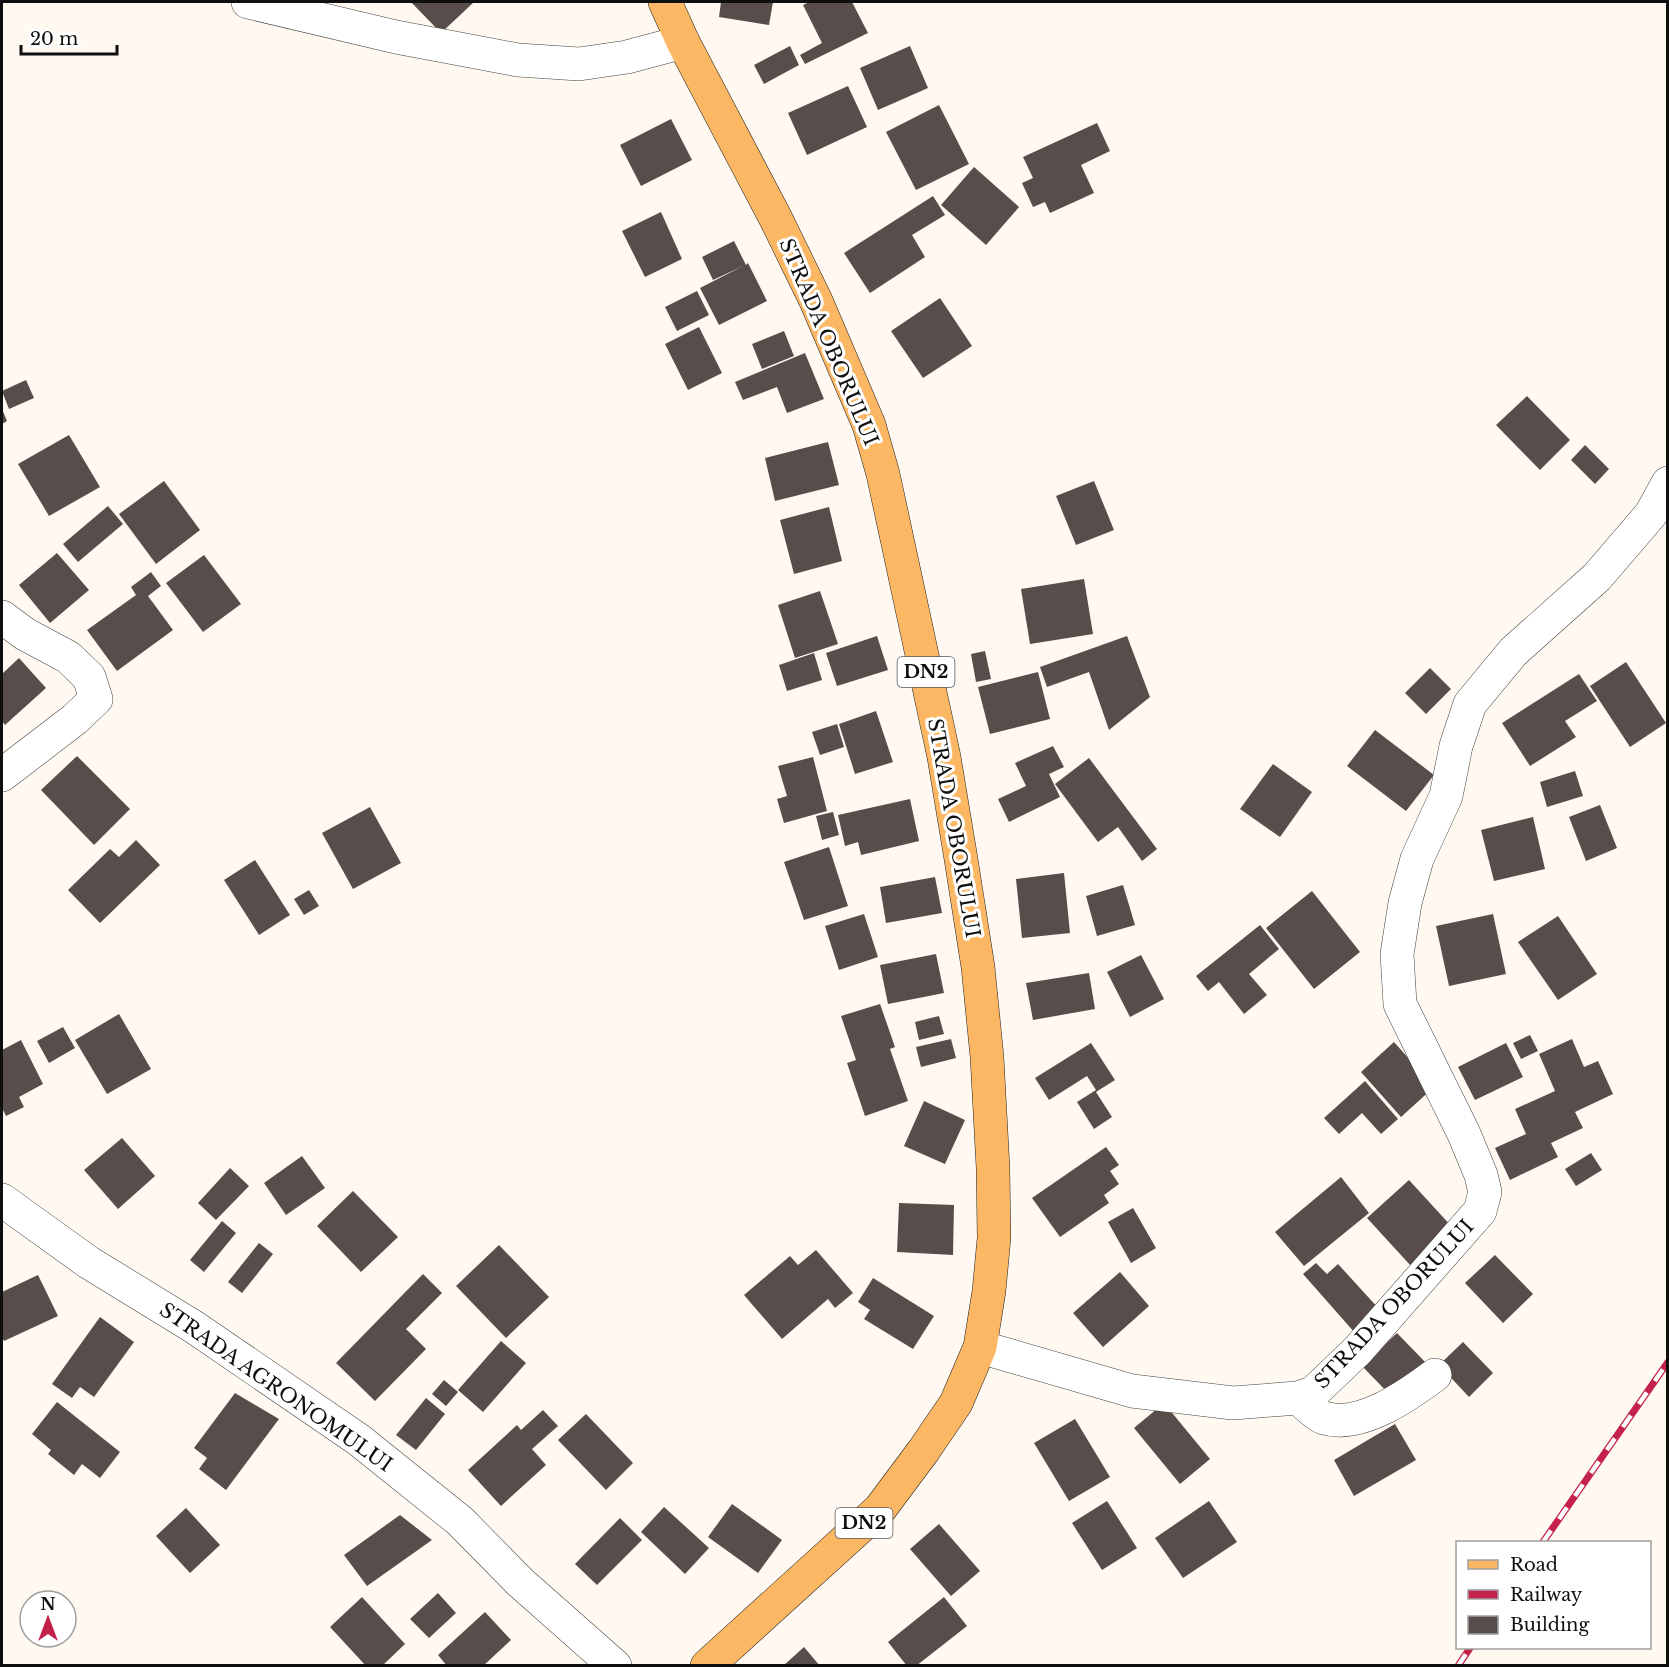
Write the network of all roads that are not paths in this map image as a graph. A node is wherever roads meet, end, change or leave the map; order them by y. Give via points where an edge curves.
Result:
1 (248, 2) edge
2 (665, 2) edge
3 (683, 42) junction
4 (1668, 483) edge
5 (2, 617) edge
6 (2, 775) edge
7 (2, 1200) edge
8 (980, 1347) junction
9 (1435, 1376) dead end
10 (1298, 1398) junction
11 (615, 1665) edge
12 (706, 1665) edge

1 - 3 street via 396,37 518,60 579,64 627,57
2 - 3 main road, STRADA OBORULUI / DN2
3 - 8 main road, STRADA OBORULUI / DN2 via 816,301 869,425 883,474 944,757 978,967 987,1057 994,1238
4 - 10 street, STRADA OBORULUI via 1651,514 1597,577 1513,652 1470,704 1446,796 1417,859 1397,954 1400,1004 1464,1134 1485,1192 1480,1211 1357,1351 1313,1393
5 - 6 street via 68,657 89,677 96,699
7 - 11 street, STRADA AGRONOMULUI via 88,1262 194,1327 359,1440 460,1521 520,1582
8 - 10 street, STRADA OBORULUI via 1132,1391 1233,1403
8 - 12 main road, STRADA OBORULUI / DN2 via 956,1403 880,1509
9 - 10 street, STRADA OBORULUI via 1389,1406 1346,1421 1323,1417

